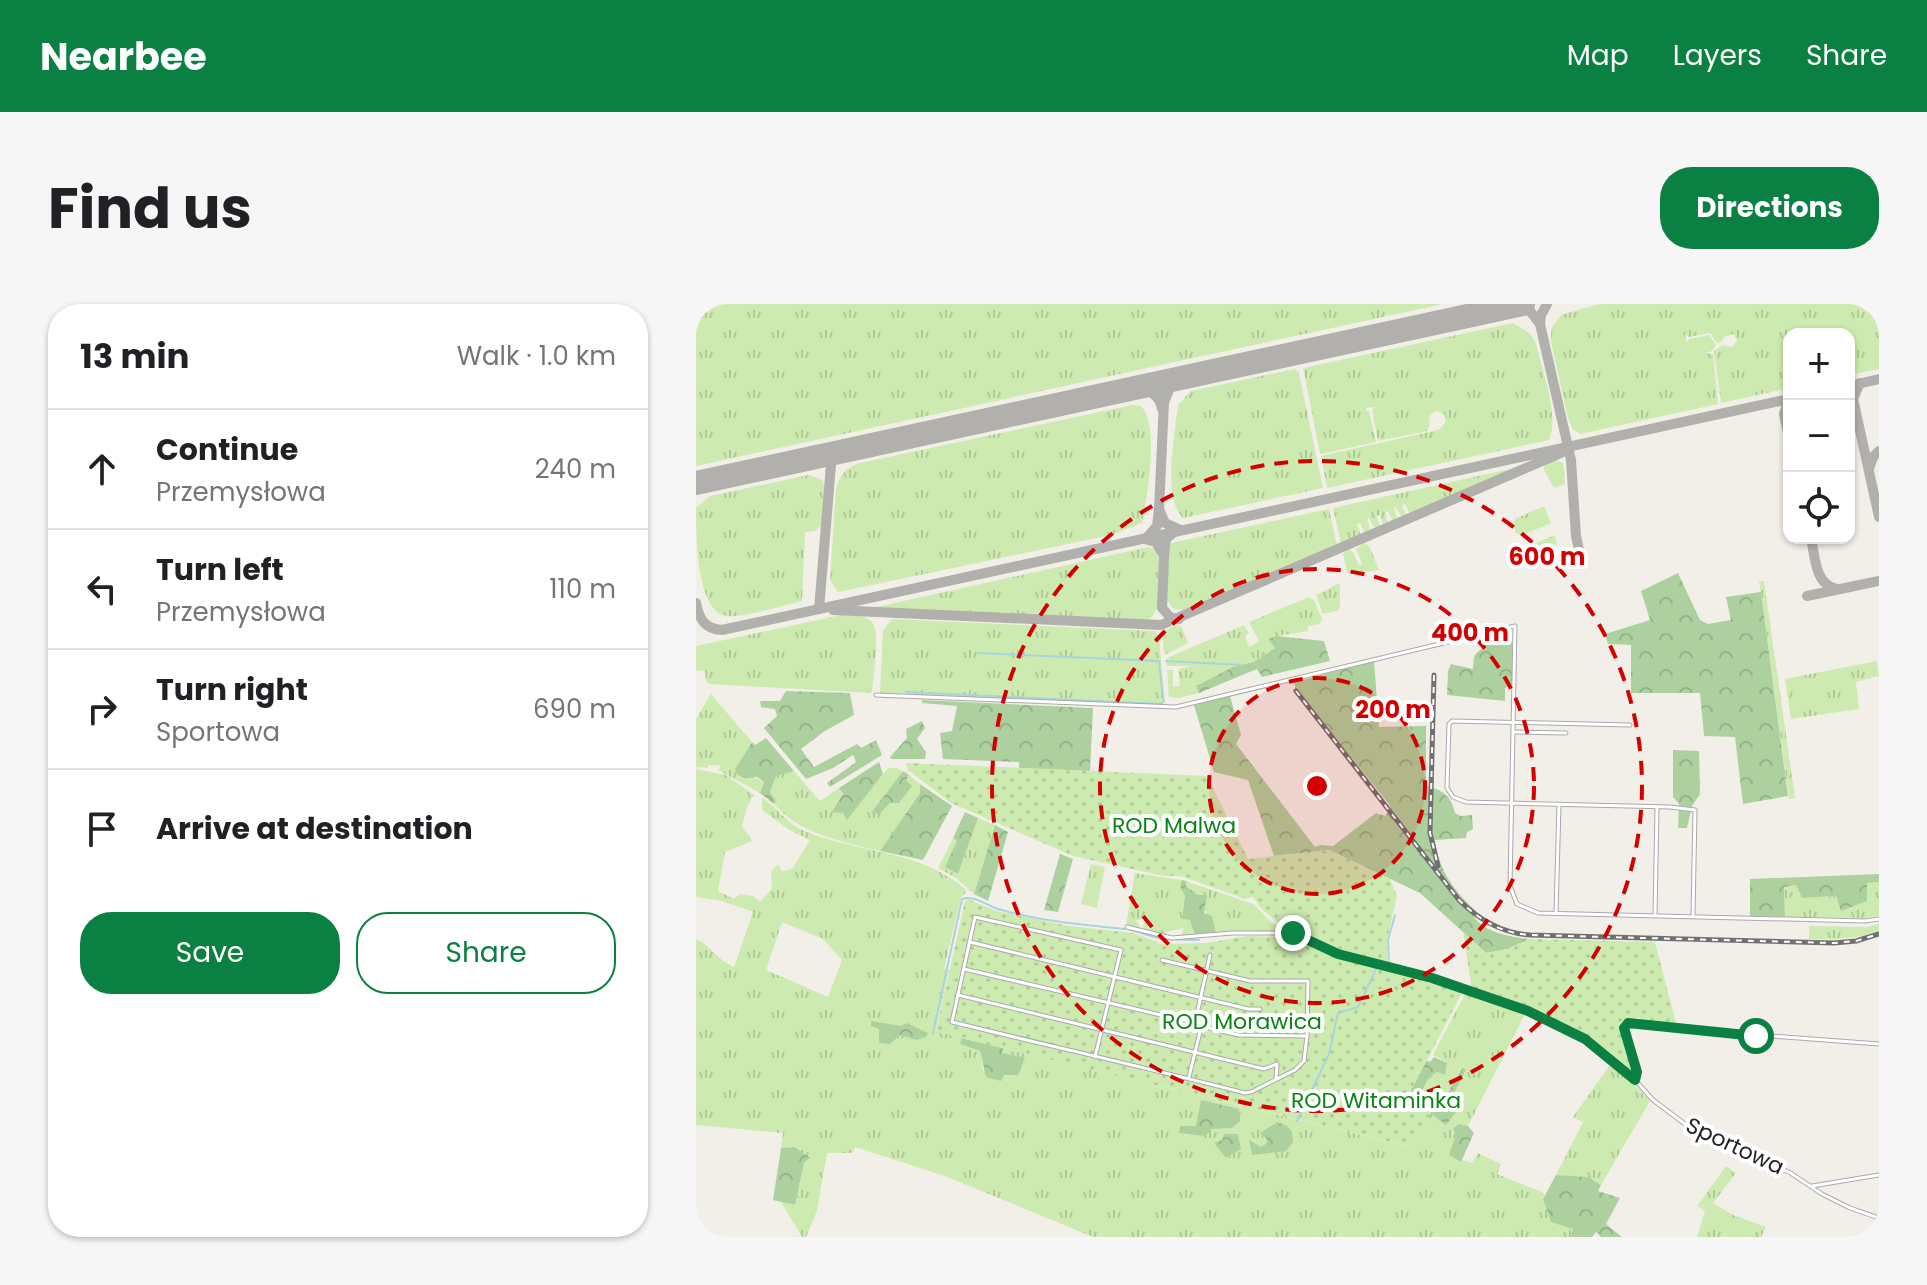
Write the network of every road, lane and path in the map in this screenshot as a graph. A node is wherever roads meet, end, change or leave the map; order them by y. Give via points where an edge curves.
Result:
1 (876, 695) dead end
2 (1514, 722) junction
3 (1630, 725) dead end
4 (1513, 732) junction
5 (1566, 733) dead end
6 (1512, 803) junction
7 (1559, 804) junction
8 (1657, 806) junction
9 (1556, 913) junction
10 (1655, 915) junction
11 (1693, 916) junction
12 (1879, 919) edge
13 (1127, 927) dead end
14 (970, 942) junction
15 (1210, 955) dead end
16 (1162, 960) dead end
17 (964, 969) junction
18 (1208, 970) junction
19 (1114, 976) junction
20 (958, 995) junction
21 (1201, 997) junction
22 (1107, 1003) junction
23 (1260, 1009) dead end
24 (1195, 1023) junction
25 (1200, 1026) junction
26 (1101, 1030) junction
27 (1307, 1036) junction
28 (1879, 1044) edge
29 (1195, 1052) junction
30 (1095, 1057) junction
31 (1188, 1078) junction
32 (1276, 1079) junction
33 (1635, 1080) junction
34 (1879, 1175) edge
35 (1812, 1186) junction
36 (1879, 1218) edge

1 - 2 street via 1176,707 1515,626
2 - 3 street
2 - 4 street
2 - 6 street via 1450,722 1447,781 1459,800
4 - 5 street
4 - 6 street
6 - 7 street
6 - 9 street via 1512,895 1524,909
7 - 8 street
7 - 9 street
8 - 10 street
8 - 11 street via 1695,810
9 - 10 street
10 - 11 street
11 - 12 street
13 - 33 street, Sportowa via 1172,938 1293,933 1338,954 1432,978 1528,1011 1585,1039
14 - 17 street
14 - 19 street
14 - 19 street via 975,917 1121,950
15 - 18 street
16 - 18 street
17 - 20 street
17 - 22 street
18 - 21 street
18 - 27 street via 1250,981 1308,981
19 - 21 street
19 - 22 street
20 - 26 street
20 - 30 street via 952,1022
21 - 23 street
21 - 24 street
22 - 24 street
22 - 26 street
24 - 25 street
25 - 27 street via 1239,1035
25 - 29 street
26 - 29 street
26 - 30 street
27 - 32 street via 1304,1061
28 - 33 street via 1628,1023 1624,1028
29 - 31 street
29 - 32 street via 1264,1069 1277,1064
30 - 31 street
31 - 32 street via 1245,1093
33 - 35 street, Sportowa via 1685,1124
34 - 35 street
35 - 36 street, Sportowa

